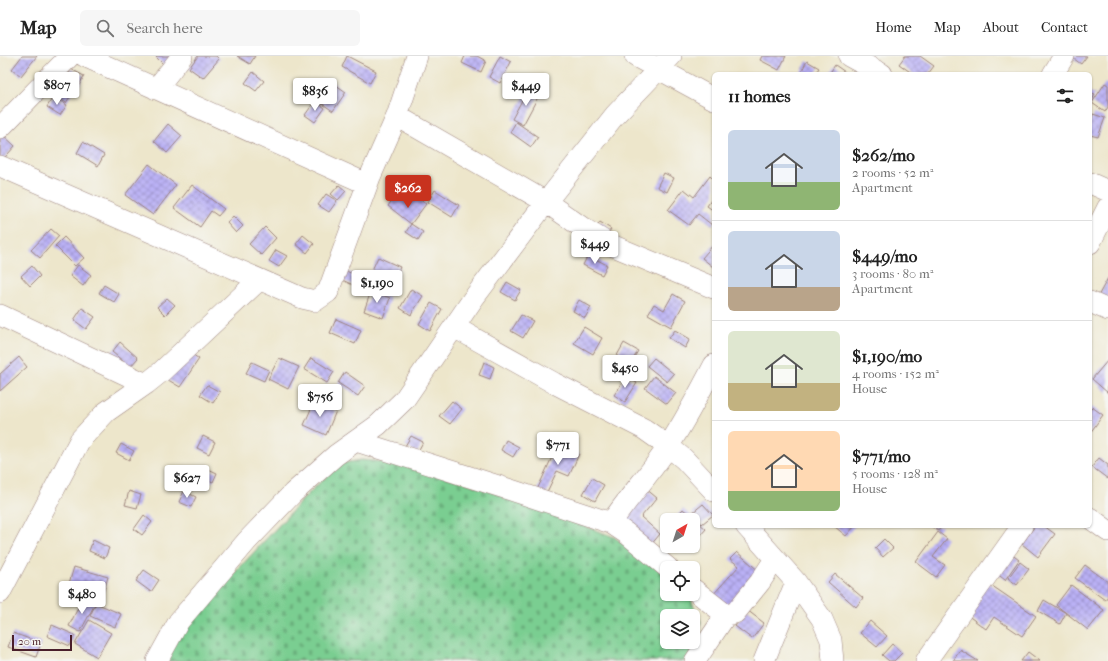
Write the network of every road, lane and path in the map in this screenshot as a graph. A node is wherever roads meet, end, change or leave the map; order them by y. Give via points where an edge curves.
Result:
1 (70, 56) edge
2 (84, 56) edge
3 (182, 56) edge
4 (417, 56) edge
5 (635, 56) edge
6 (1064, 56) edge
7 (665, 62) edge
8 (1054, 72) edge
9 (156, 89) junction
10 (712, 97) edge
11 (397, 116) junction
12 (0, 128) edge
13 (0, 166) edge
14 (367, 184) junction
15 (1092, 184) edge
16 (1108, 192) edge
17 (546, 202) junction
18 (1108, 207) edge
19 (1092, 239) edge
20 (259, 280) junction
21 (712, 287) edge
22 (1092, 303) edge
23 (1108, 310) edge
24 (0, 315) edge
25 (454, 327) junction
26 (712, 369) edge
27 (146, 384) junction
28 (356, 441) junction
29 (668, 446) junction
30 (712, 489) edge
31 (1092, 519) edge
32 (611, 523) junction
33 (748, 528) edge
34 (1021, 528) edge
35 (1108, 531) edge
36 (775, 559) junction
37 (660, 561) edge
38 (796, 582) junction
39 (0, 593) edge
40 (700, 595) edge
41 (726, 615) junction
42 (157, 661) edge
43 (695, 661) edge
44 (764, 661) edge
45 (833, 661) edge
46 (926, 661) edge

1 - 12 street
2 - 9 street
3 - 9 street
4 - 11 street
5 - 7 street
6 - 8 street
7 - 10 street
7 - 17 street via 615,115
9 - 14 street
11 - 14 street
11 - 17 street
13 - 20 street
14 - 20 street via 328,292 315,301
15 - 16 street
17 - 21 street via 609,244
17 - 25 street
18 - 19 street
20 - 27 street
22 - 23 street
24 - 27 street
25 - 28 street via 404,400 378,425
25 - 29 street via 554,383 644,429
26 - 29 street
27 - 39 street via 106,412 80,440
28 - 32 street
28 - 42 street via 293,493 247,541 179,621
29 - 30 street
29 - 32 street
31 - 35 street
32 - 37 street
33 - 36 street
34 - 46 street
36 - 38 street
36 - 41 street via 735,613
38 - 44 street
38 - 45 street via 822,619 831,640
40 - 41 street
41 - 43 street

